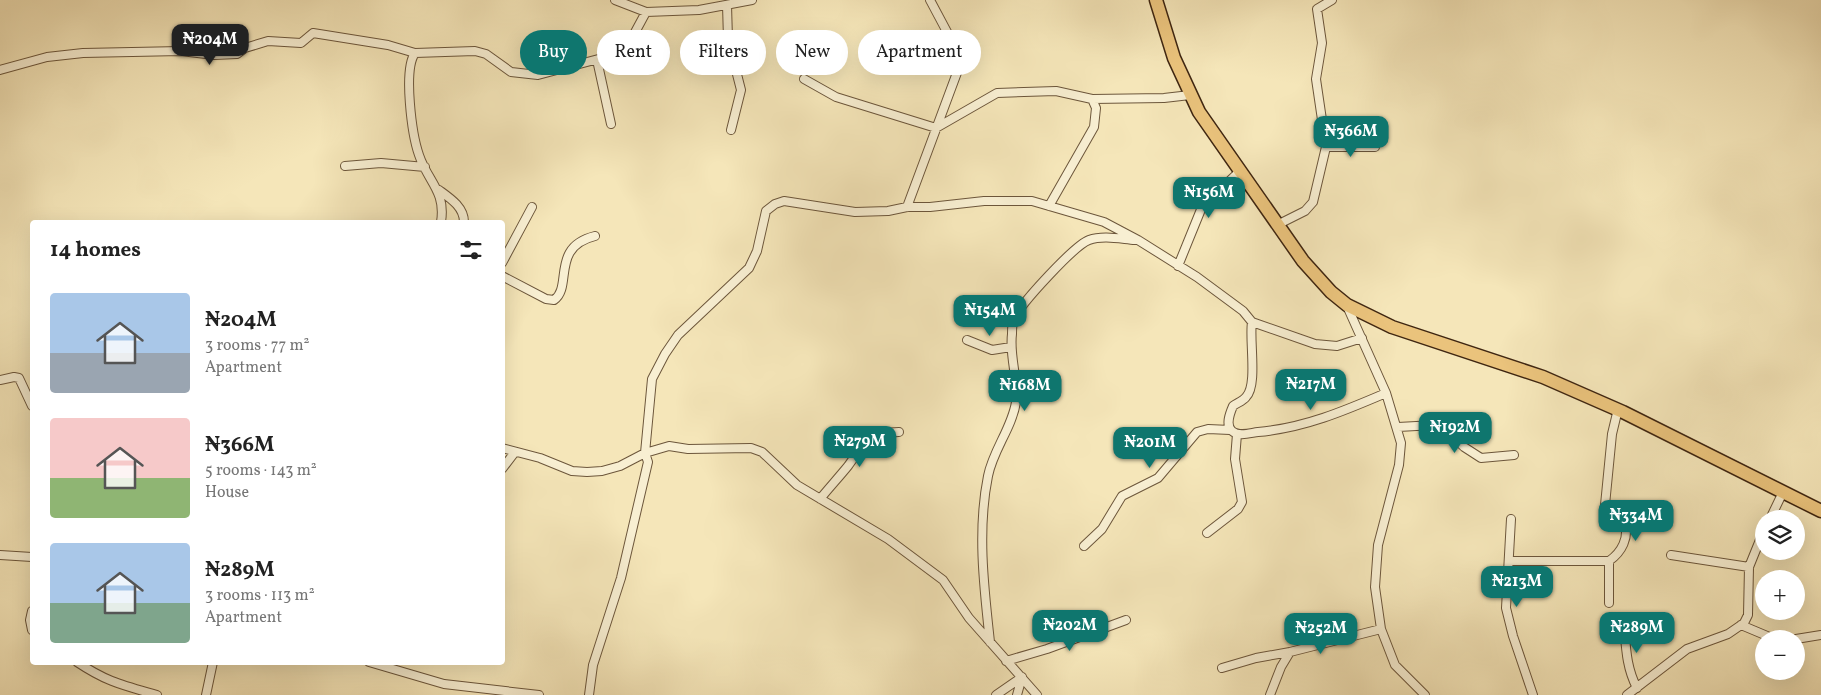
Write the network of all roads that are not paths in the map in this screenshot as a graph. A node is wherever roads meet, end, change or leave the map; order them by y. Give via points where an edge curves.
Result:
1 (615, 0) edge
2 (752, 0) edge
3 (930, 0) edge
4 (1156, 0) edge
5 (1332, 0) edge
6 (727, 5) junction
7 (646, 12) junction
8 (415, 53) junction
9 (596, 60) junction
10 (0, 70) edge
11 (804, 79) dead end
12 (1190, 95) junction
13 (1092, 99) junction
14 (611, 124) dead end
15 (936, 128) junction
16 (731, 130) dead end
17 (1326, 147) junction
18 (1375, 147) dead end
19 (346, 166) dead end
20 (425, 167) junction
21 (1239, 172) junction
22 (439, 190) junction
23 (1049, 206) junction
24 (532, 207) dead end
25 (907, 207) junction
26 (441, 220) edge
27 (464, 220) edge
28 (1277, 225) junction
29 (595, 236) dead end
30 (1138, 240) junction
31 (505, 257) edge
32 (1178, 266) junction
33 (505, 278) edge
34 (1347, 304) junction
35 (1252, 322) junction
36 (1362, 338) junction
37 (967, 340) dead end
38 (1011, 347) junction
39 (0, 380) edge
40 (1386, 393) junction
41 (30, 402) edge
42 (1618, 409) junction
43 (1398, 427) junction
44 (899, 432) dead end
45 (1234, 432) junction
46 (505, 449) edge
47 (515, 452) junction
48 (645, 453) junction
49 (1514, 455) dead end
50 (505, 465) edge
51 (1783, 492) junction
52 (820, 499) junction
53 (1774, 510) edge
54 (1821, 511) edge
55 (1511, 519) dead end
56 (1207, 533) dead end
57 (1084, 546) dead end
58 (1755, 552) edge
59 (0, 555) edge
60 (1671, 555) dead end
61 (30, 557) edge
62 (1509, 561) junction
63 (1609, 561) junction
64 (1749, 567) junction
65 (1609, 603) dead end
66 (1126, 620) dead end
67 (1624, 624) dead end
68 (1741, 625) junction
69 (1381, 629) junction
70 (1755, 631) edge
71 (1821, 635) edge
72 (1805, 638) edge
73 (990, 642) junction
74 (1290, 652) junction
75 (1006, 661) junction
76 (81, 665) edge
77 (212, 665) edge
78 (377, 665) edge
79 (1222, 668) dead end
80 (1022, 677) junction
81 (1637, 688) junction
82 (157, 695) edge
83 (206, 695) edge
84 (539, 695) edge
85 (589, 695) edge
86 (996, 695) edge
87 (1017, 695) edge
88 (1036, 695) edge
89 (1270, 695) edge
90 (1425, 695) edge
91 (1533, 695) edge
92 (1627, 695) edge

1 - 7 street
2 - 6 street
3 - 15 street via 954,44 958,70
4 - 12 main road via 1174,58
5 - 17 street via 1317,9 1322,43 1315,72
6 - 7 street via 699,10
6 - 16 street via 728,39 741,90
7 - 9 street via 626,49 612,57
8 - 9 street via 475,51 486,54 502,68 521,75 538,75
8 - 10 street via 388,45 312,33 302,43 268,41 237,54 181,51 83,53 46,57
8 - 20 street via 409,72 415,140
9 - 14 street
11 - 15 street via 836,97
12 - 13 street
12 - 21 main road
13 - 15 street via 1056,91 997,93
13 - 23 street via 1096,108 1094,127
15 - 25 street
17 - 18 street
17 - 28 street via 1313,202 1305,211
19 - 20 street via 381,163
20 - 22 street
21 - 28 main road
21 - 32 street via 1202,207
22 - 26 street via 443,205
22 - 27 street via 457,204
23 - 25 street via 1032,201 984,201 930,208
23 - 30 street via 1104,222
24 - 31 street
25 - 48 street via 888,212 855,212 784,201 766,211 749,268 678,335 652,379
28 - 34 main road via 1318,279
29 - 33 street via 576,244 568,253 559,294 554,300
30 - 32 street
30 - 38 street via 1096,238 1079,246 1037,289 1014,319
32 - 35 street via 1243,311
34 - 36 street
34 - 42 main road via 1392,327 1534,374
35 - 36 street via 1315,344 1337,346
35 - 45 street via 1250,391 1233,406 1228,423
36 - 40 street
37 - 38 street via 992,350
38 - 73 street via 1016,400 988,476 983,511 982,549
39 - 41 street via 19,378
40 - 43 street
40 - 45 street via 1313,423 1274,431
42 - 51 main road
42 - 63 street via 1612,434 1604,515 1605,518 1625,522 1626,535 1622,549
43 - 49 street via 1444,427 1464,448 1481,458
43 - 69 street via 1402,443 1400,465 1378,545 1375,587
44 - 52 street via 887,432 871,438 858,449
45 - 56 street via 1234,459 1242,502 1238,509
45 - 57 street via 1208,429 1198,432 1158,478 1122,496 1102,529
46 - 47 street
47 - 48 street via 572,471 587,472 620,466
47 - 50 street
48 - 52 street via 669,446 688,449 751,448 762,452 798,485
48 - 85 street via 648,462 621,578 593,665
51 - 53 street
51 - 54 main road
52 - 73 street via 888,539 943,580
55 - 62 street
58 - 64 street
59 - 61 street
60 - 64 street
62 - 63 street
62 - 91 street via 1506,608
63 - 65 street
64 - 68 street via 1748,615
66 - 75 street via 1046,650
67 - 81 street via 1626,659
68 - 70 street
68 - 81 street via 1728,634 1687,649
69 - 74 street
69 - 90 street via 1395,665
71 - 72 street
73 - 75 street
74 - 79 street
74 - 89 street
75 - 80 street
76 - 82 street via 118,686
77 - 83 street
78 - 84 street via 444,684
80 - 86 street
80 - 87 street
80 - 88 street
81 - 92 street

